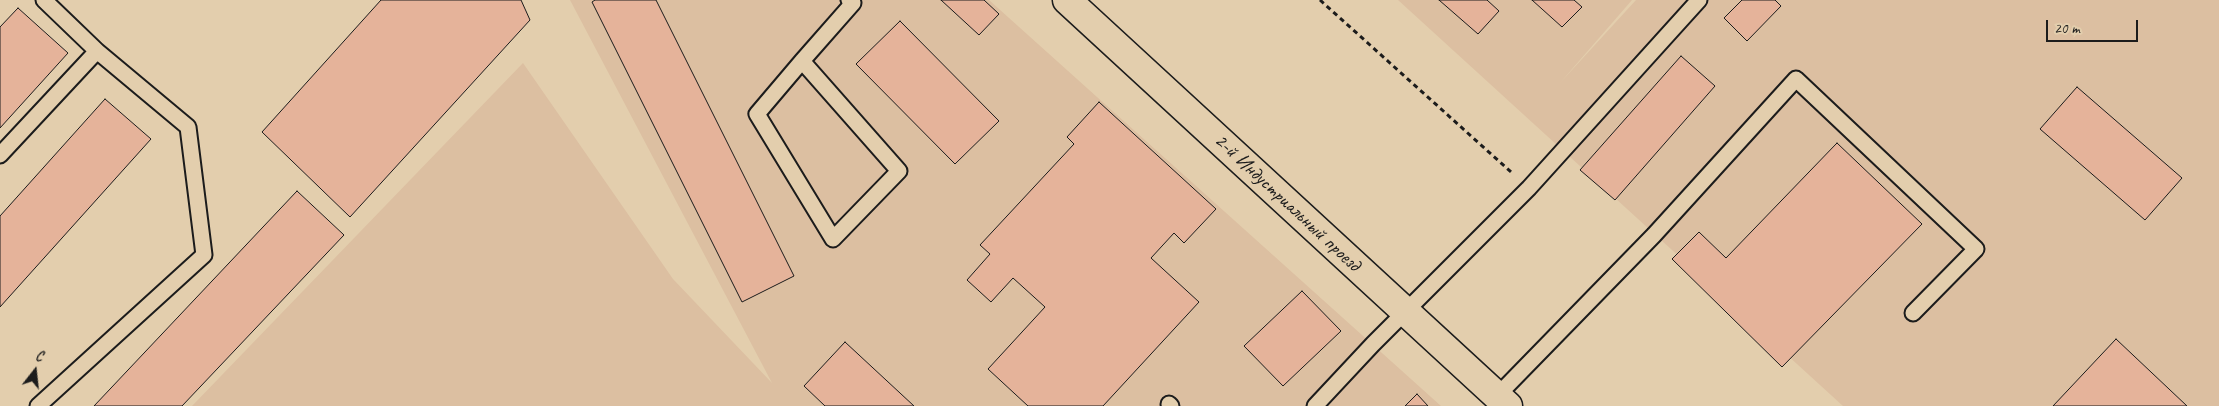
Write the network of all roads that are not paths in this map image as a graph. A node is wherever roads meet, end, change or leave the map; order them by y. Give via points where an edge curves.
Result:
1 (44, 0) edge
2 (849, 0) edge
3 (1067, 0) edge
4 (1699, 0) edge
5 (97, 51) junction
6 (802, 62) junction
7 (0, 155) edge
8 (1405, 312) junction
9 (1913, 313) dead end
10 (1502, 401) edge
11 (38, 406) edge
12 (1316, 406) edge

1 - 5 lane
2 - 6 lane via 853,3
3 - 8 street, 2-й Индустриальный проезд
4 - 8 lane via 1529,188
5 - 7 lane
5 - 11 lane via 188,127 204,255
6 - 6 lane via 899,171 832,238 756,114
8 - 10 street, 2-й Индустриальный проезд
8 - 12 lane
9 - 10 lane via 1976,249 1796,79

